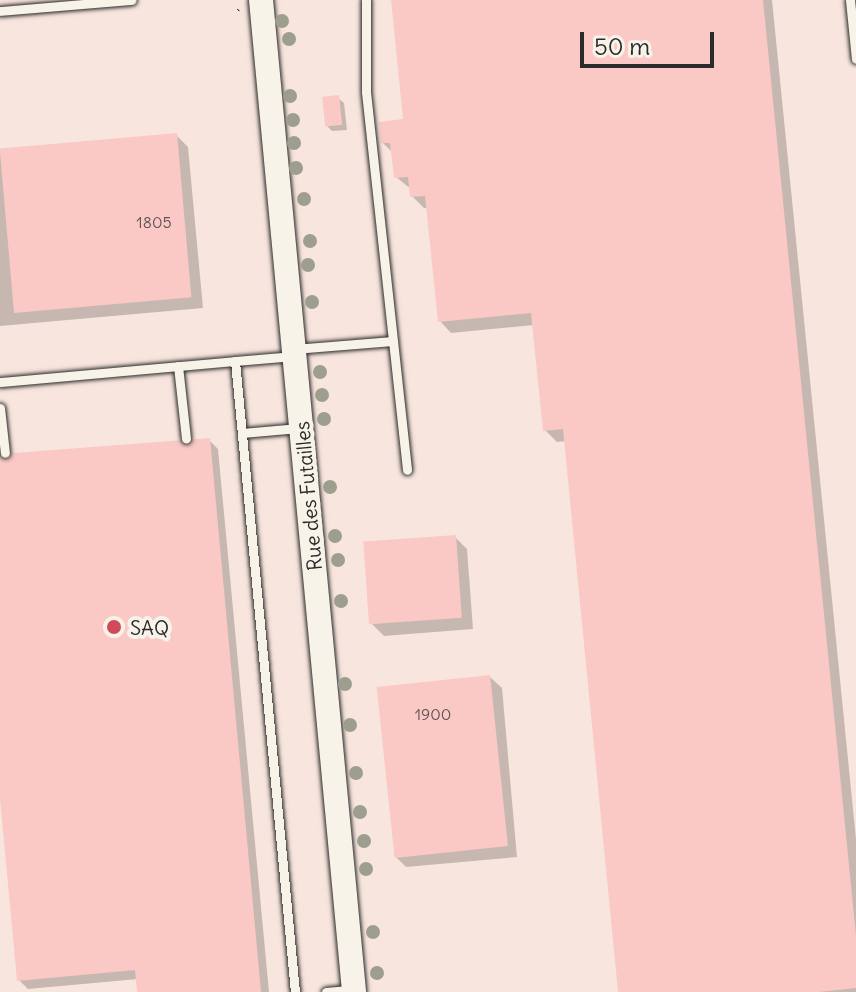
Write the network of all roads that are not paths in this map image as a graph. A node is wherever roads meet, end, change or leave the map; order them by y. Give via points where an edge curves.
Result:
1 (132, 0) edge
2 (366, 0) edge
3 (850, 0) edge
4 (246, 6) edge
5 (0, 11) edge
6 (856, 59) edge
7 (393, 341) junction
8 (294, 352) junction
9 (235, 361) junction
10 (178, 366) junction
11 (0, 382) edge
12 (0, 408) edge
13 (301, 427) junction
14 (242, 433) junction
15 (186, 439) dead end
16 (5, 453) dead end
17 (407, 470) dead end
18 (354, 991) edge
19 (295, 992) edge
20 (326, 992) edge

1 - 5 lane
2 - 7 lane via 366,92
3 - 6 lane
4 - 8 street, Rue des Futailles
7 - 8 lane
7 - 17 lane
8 - 9 lane
8 - 13 street, Rue des Futailles
9 - 10 lane
9 - 14 lane
10 - 11 lane
10 - 15 lane
12 - 16 lane
13 - 14 lane
13 - 18 street, Rue des Futailles
14 - 19 lane
18 - 20 lane

